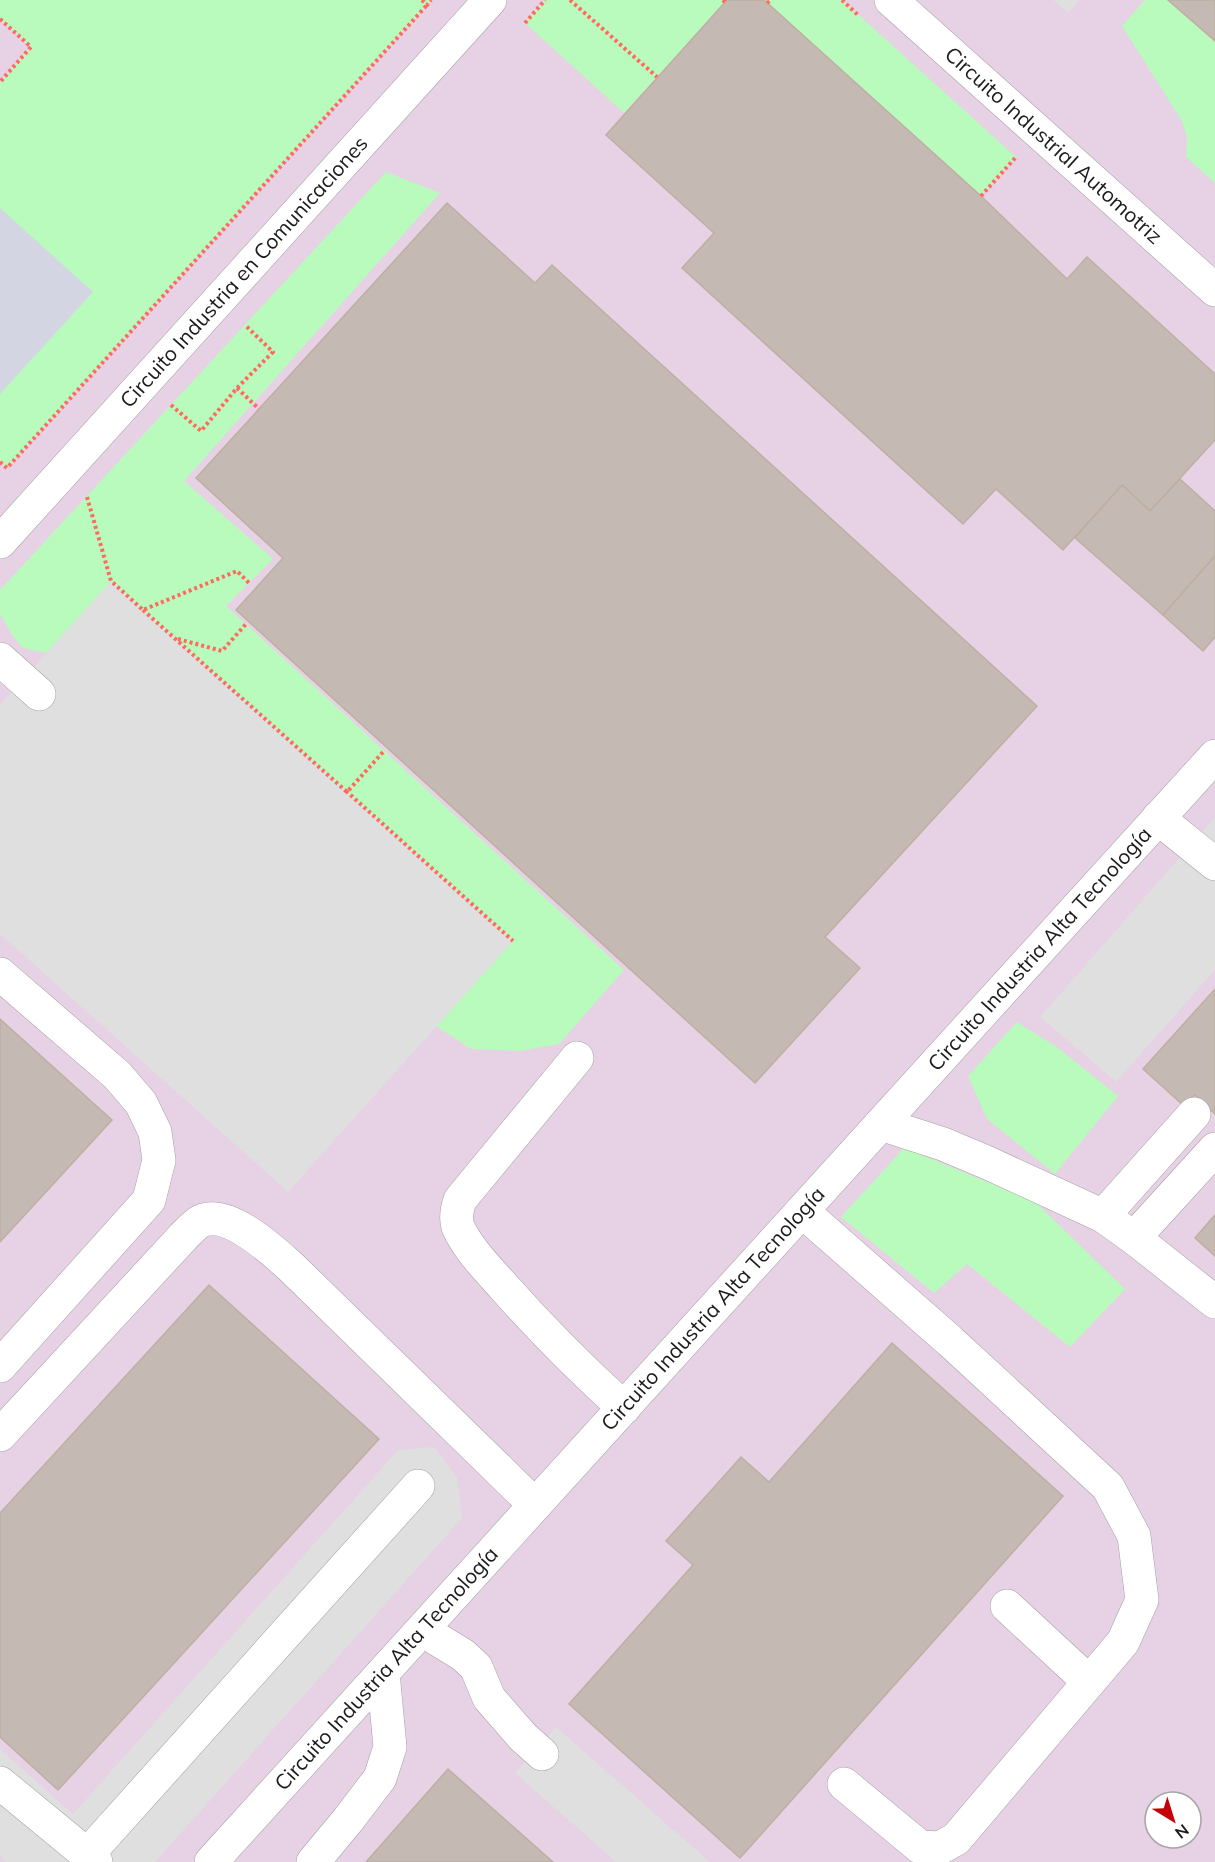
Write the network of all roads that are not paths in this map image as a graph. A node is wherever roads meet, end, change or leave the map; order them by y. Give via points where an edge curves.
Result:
1 (490, 0) edge
2 (891, 0) edge
3 (1215, 290) edge
4 (0, 542) edge
5 (0, 659) edge
6 (39, 694) dead end
7 (1215, 756) edge
8 (1158, 818) junction
9 (1215, 864) edge
10 (0, 974) edge
11 (577, 1058) dead end
12 (1194, 1114) dead end
13 (881, 1124) junction
14 (1215, 1149) edge
15 (802, 1211) junction
16 (1103, 1216) junction
17 (1134, 1238) junction
18 (1215, 1302) edge
19 (0, 1366) edge
20 (624, 1408) junction
21 (0, 1435) edge
22 (418, 1486) dead end
23 (535, 1505) junction
24 (1007, 1606) dead end
25 (422, 1630) junction
26 (383, 1673) junction
27 (1088, 1681) junction
28 (542, 1754) dead end
29 (0, 1783) edge
30 (844, 1784) dead end
31 (91, 1858) edge
32 (211, 1862) edge
33 (313, 1862) edge

1 - 4 street, Circuito Industria en Comunicaciones
2 - 3 street, Circuito Industrial Automotriz
5 - 6 street
7 - 8 street, Circuito Industria Alta Tecnología
8 - 9 street
8 - 13 street, Circuito Industria Alta Tecnología
10 - 19 street via 117,1074 141,1103 155,1132 159,1160 148,1200
11 - 20 street via 460,1200 456,1211 458,1225 475,1253 528,1315
12 - 16 street
13 - 15 street, Circuito Industria Alta Tecnología
13 - 16 street via 943,1144
14 - 17 street
15 - 20 street, Circuito Industria Alta Tecnología
15 - 27 street via 951,1341 1108,1487 1134,1536 1142,1600 1123,1642
16 - 17 street
17 - 18 street
20 - 23 street, Circuito Industria Alta Tecnología
21 - 23 street via 183,1237 202,1221 222,1220 259,1239 290,1266
22 - 31 street
23 - 25 street, Circuito Industria Alta Tecnología
24 - 27 street
25 - 26 street, Circuito Industria Alta Tecnología
25 - 28 street via 476,1667 489,1698
26 - 32 street, Circuito Industria Alta Tecnología
26 - 33 street via 390,1747 380,1778
27 - 30 street via 956,1839 940,1848 920,1847
29 - 31 street

